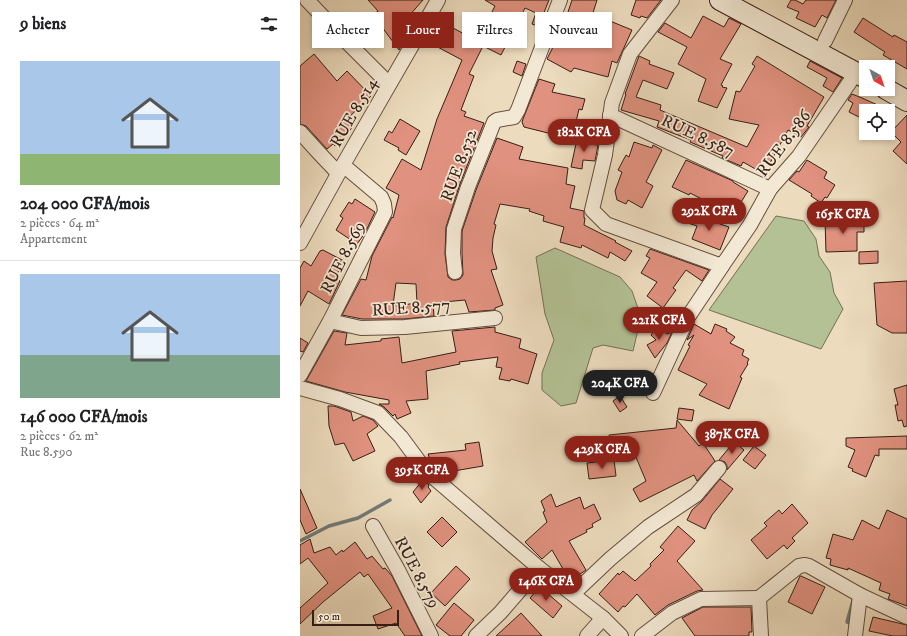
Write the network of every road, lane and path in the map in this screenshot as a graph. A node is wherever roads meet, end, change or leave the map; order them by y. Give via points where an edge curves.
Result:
1 (307, 0) edge
2 (560, 0) edge
3 (672, 0) edge
4 (720, 0) edge
5 (745, 0) edge
6 (844, 0) edge
7 (435, 1) edge
8 (825, 40) junction
9 (859, 68) edge
10 (859, 70) edge
11 (895, 79) edge
12 (859, 81) edge
13 (389, 84) junction
14 (907, 86) edge
15 (895, 94) edge
16 (907, 101) edge
17 (610, 115) junction
18 (300, 132) edge
19 (341, 169) junction
20 (770, 189) junction
21 (300, 243) edge
22 (722, 266) junction
23 (455, 272) dead end
24 (495, 318) dead end
25 (330, 321) junction
26 (300, 375) edge
27 (300, 388) edge
28 (653, 392) dead end
29 (719, 468) dead end
30 (373, 526) dead end
31 (539, 568) junction
32 (573, 594) junction
33 (860, 595) junction
34 (759, 598) junction
35 (907, 617) edge
36 (602, 618) junction
37 (431, 636) edge
38 (476, 636) edge
39 (587, 636) edge
40 (620, 636) edge
41 (642, 636) edge
42 (761, 636) edge
43 (856, 636) edge

1 - 13 street
2 - 23 street, RUE 8.532 via 518,110 514,117 494,122 470,180 454,230
3 - 17 street via 630,54
4 - 10 main road
5 - 8 main road
6 - 8 street
7 - 13 street, RUE 8.514
8 - 9 main road
11 - 14 main road
12 - 20 street, RUE 8.586
13 - 19 street, RUE 8.514
15 - 16 main road
17 - 20 street, RUE 8.587
17 - 22 street via 605,155 592,210 606,224
18 - 19 street, RUE 8.569
19 - 21 street, RUE 8.514
19 - 25 street, RUE 8.569 via 380,198 385,212
20 - 22 street, RUE 8.586 via 750,225
22 - 28 street, RUE 8.586 via 688,317
24 - 25 street, RUE 8.577 via 405,327 361,328
25 - 26 street, RUE 8.569
27 - 31 street via 378,413 401,437 426,471
29 - 32 street via 696,495 648,527 610,558
30 - 37 street, RUE 8.579
31 - 32 street
31 - 38 street
32 - 36 street
33 - 34 street via 805,564
33 - 35 street
33 - 43 street
34 - 41 street via 701,599 672,613
34 - 42 street
36 - 39 street
36 - 40 street

